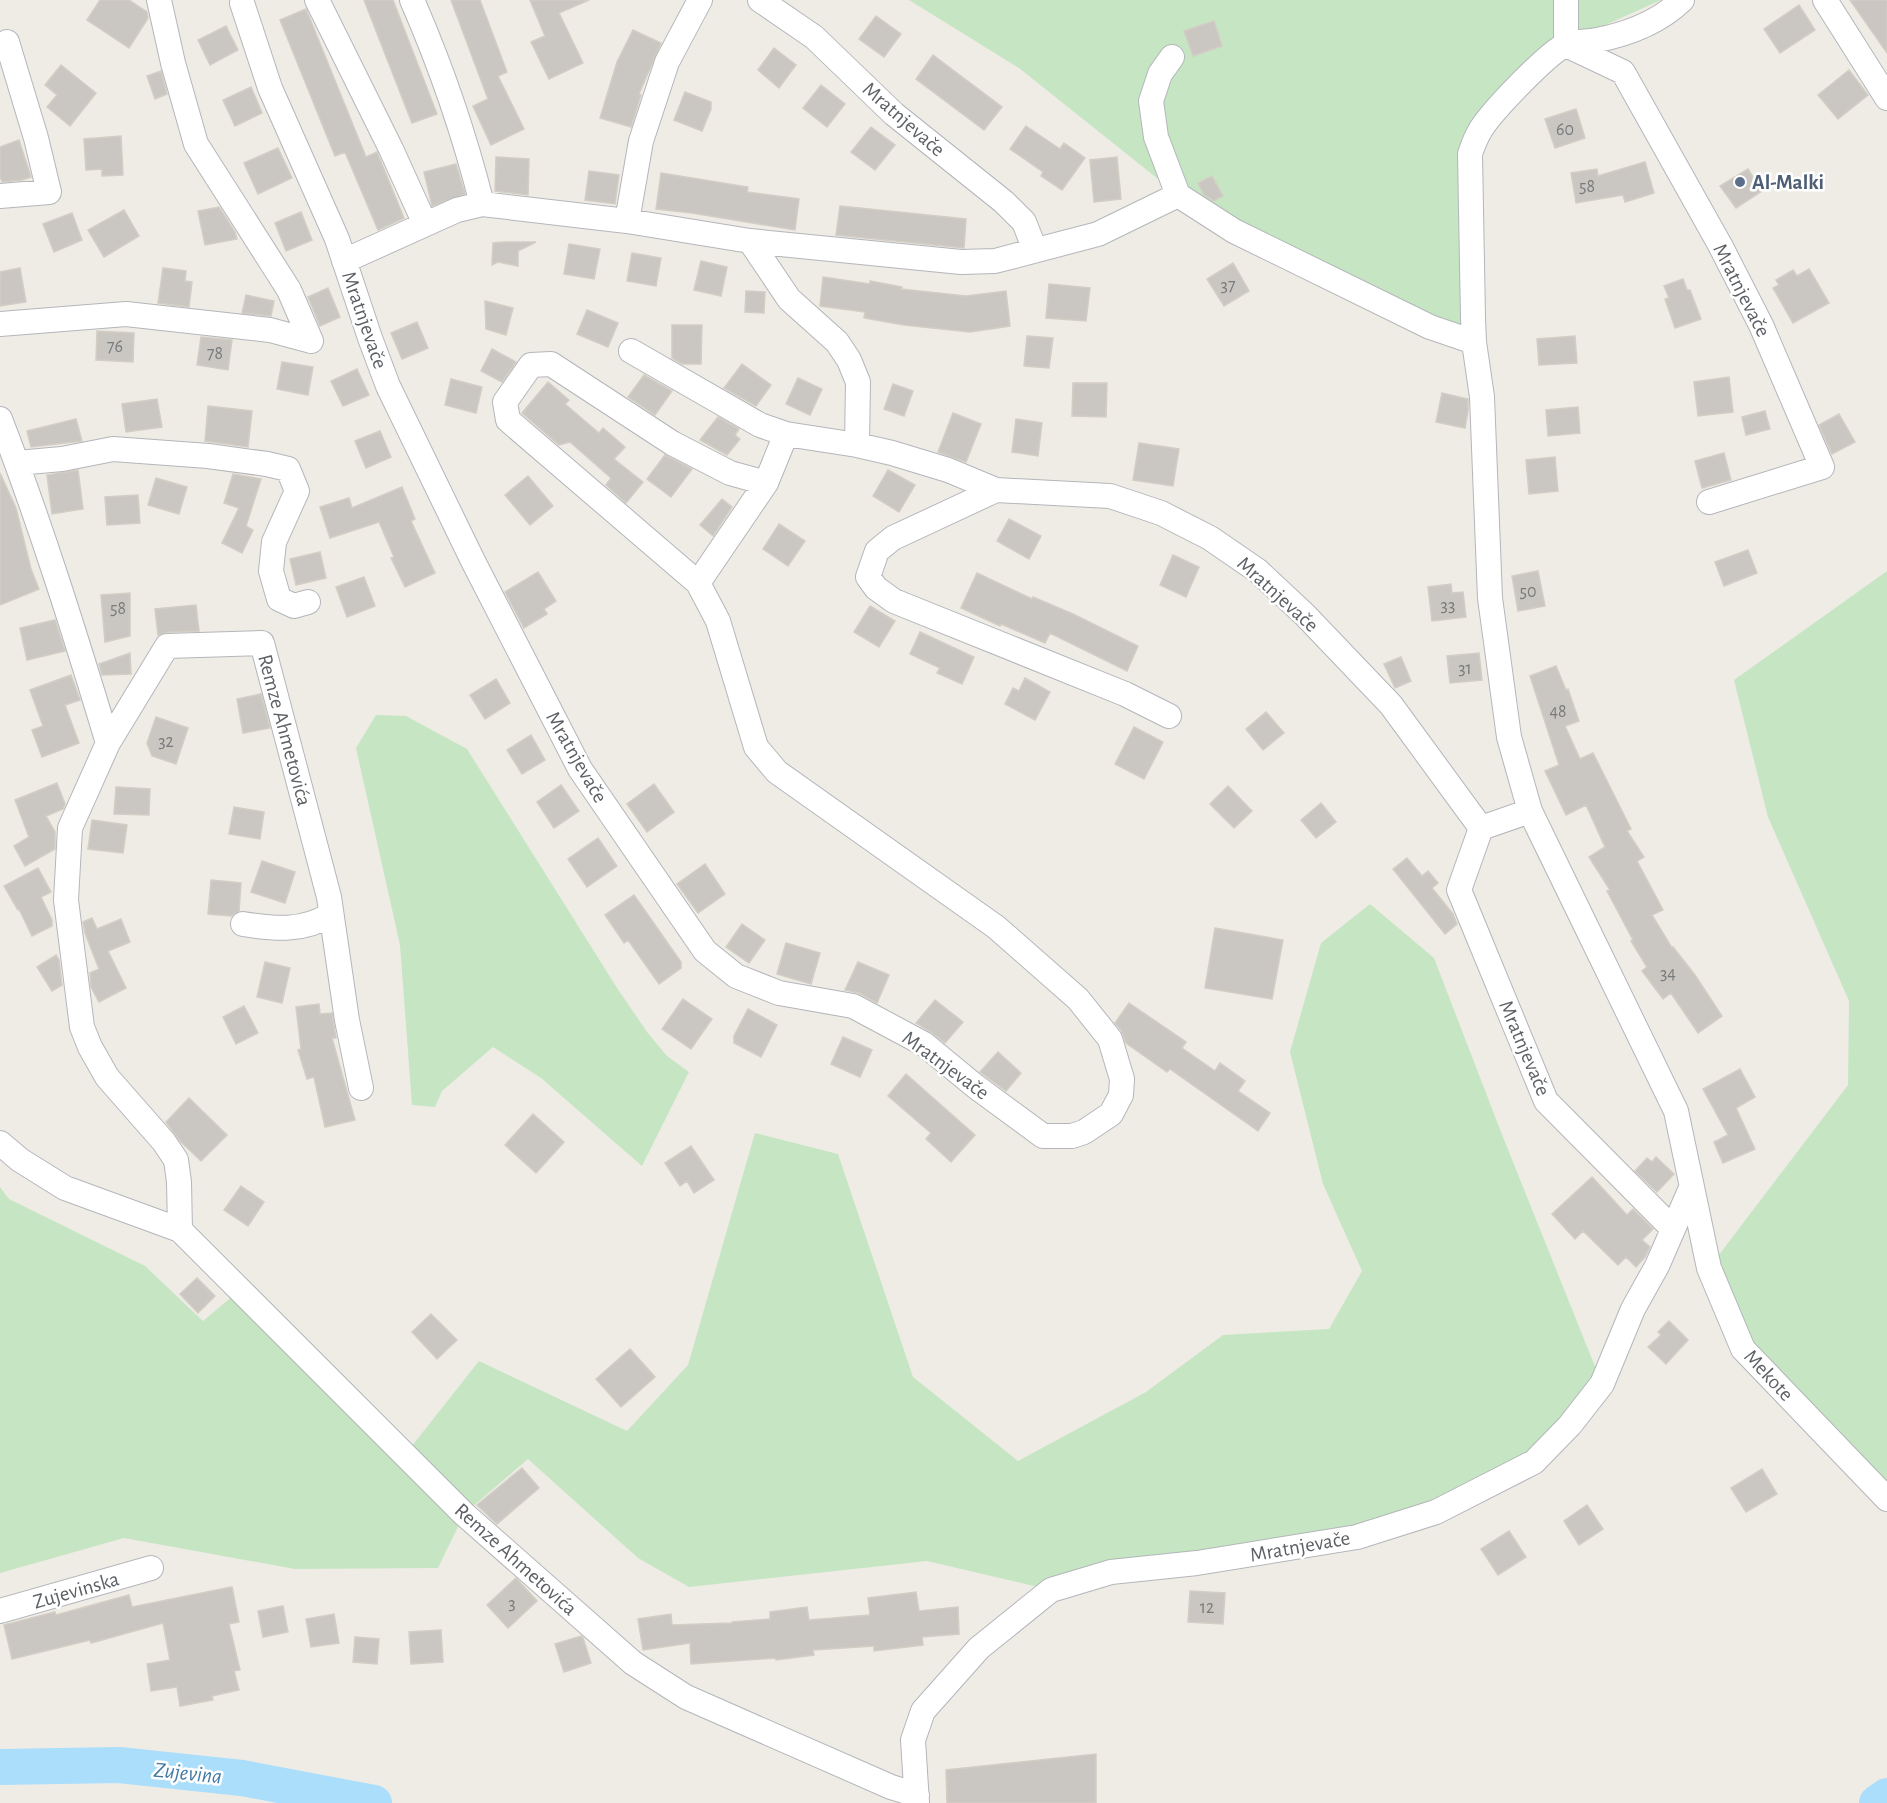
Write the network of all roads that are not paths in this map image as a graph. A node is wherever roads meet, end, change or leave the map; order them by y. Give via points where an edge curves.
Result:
1 (159, 0) edge
2 (317, 0) edge
3 (412, 0) edge
4 (700, 0) edge
5 (760, 0) edge
6 (1566, 0) edge
7 (1682, 0) edge
8 (1825, 0) edge
9 (240, 1) edge
10 (7, 42) dead end
11 (1566, 45) junction
12 (1172, 57) dead end
13 (1887, 98) edge
14 (1178, 195) junction
15 (0, 196) edge
16 (482, 204) junction
17 (627, 221) junction
18 (425, 224) junction
19 (750, 241) junction
20 (1035, 250) junction
21 (344, 261) junction
22 (0, 324) edge
23 (1474, 342) junction
24 (631, 351) dead end
25 (0, 419) edge
26 (786, 434) junction
27 (857, 445) junction
28 (17, 463) junction
29 (766, 483) junction
30 (996, 490) junction
31 (1709, 502) dead end
32 (698, 583) junction
33 (308, 602) dead end
34 (1170, 716) dead end
35 (108, 742) junction
36 (1530, 811) junction
37 (1481, 828) junction
38 (331, 914) junction
39 (243, 924) dead end
40 (361, 1088) dead end
41 (0, 1143) edge
42 (1691, 1188) junction
43 (1673, 1229) junction
44 (180, 1230) junction
45 (1887, 1499) edge
46 (151, 1568) dead end
47 (0, 1611) edge
48 (917, 1799) edge

1 - 22 street via 196,144 289,290 311,341 270,330 126,314
2 - 18 street
3 - 16 street via 454,105
4 - 17 street via 663,73 641,141
5 - 20 street, Mratnjevače via 814,37 894,114 1004,202 1024,222
6 - 11 street
7 - 11 street via 1668,14 1633,30
8 - 13 street
9 - 21 street, Mratnjevače via 270,88
10 - 15 street via 49,192
11 - 23 street via 1540,64 1482,126 1472,147
11 - 31 street, Mratnjevače via 1623,72 1761,325 1822,467
12 - 14 street via 1160,74 1151,102 1156,137
14 - 20 street, Mratnjevače via 1098,234
14 - 23 street via 1234,231 1430,327
16 - 17 street, Mratnjevače
16 - 18 street, Mratnjevače
17 - 19 street, Mratnjevače
18 - 21 street, Mratnjevače
19 - 20 street, Mratnjevače via 961,262 995,261
19 - 27 street via 789,299 837,342 849,360 858,382
21 - 32 street, Mratnjevače via 388,386 580,769 705,951 736,976 779,993 853,1006 924,1044 1044,1136 1072,1136 1111,1114 1121,1095 1122,1079 1110,1039 1078,999 996,927 777,772 756,747 718,621
23 - 36 street via 1482,397 1490,598 1509,737
24 - 26 street, Mratnjevače via 760,425
25 - 28 street
26 - 27 street, Mratnjevače
26 - 29 street
27 - 30 street, Mratnjevače via 948,470
28 - 33 street via 113,449 208,456 288,469 297,491 274,542 271,571 279,599 294,606
28 - 35 street
29 - 32 street
29 - 32 street, Mratnjevače via 730,473 672,443 551,364 531,365 505,402 508,420
30 - 34 street, Mratnjevače via 893,538 877,551 868,577 876,588 894,601
30 - 37 street, Mratnjevače via 1110,496 1161,513 1210,538 1258,571 1391,705
35 - 38 street, Remze Ahmetovića via 167,646 262,643
35 - 44 street, Remze Ahmetovića via 70,828 66,900 82,1027 107,1077 176,1160
36 - 37 street
36 - 42 street via 1676,1111
37 - 43 street, Mratnjevače via 1459,890 1546,1101
38 - 39 street via 316,923 297,926 269,928
38 - 40 street, Remze Ahmetovića
41 - 44 street, Remze Ahmetovića via 65,1188
42 - 43 street, Mratnjevače
42 - 45 street, Mekote via 1709,1268 1743,1349
43 - 48 street, Mratnjevače via 1633,1309 1602,1384 1534,1462 1436,1512 1357,1536 1197,1563 1111,1572 1051,1590 979,1648 923,1711 913,1740
44 - 48 street, Remze Ahmetovića via 464,1514 633,1663 686,1697
46 - 47 street, Zujevinska

